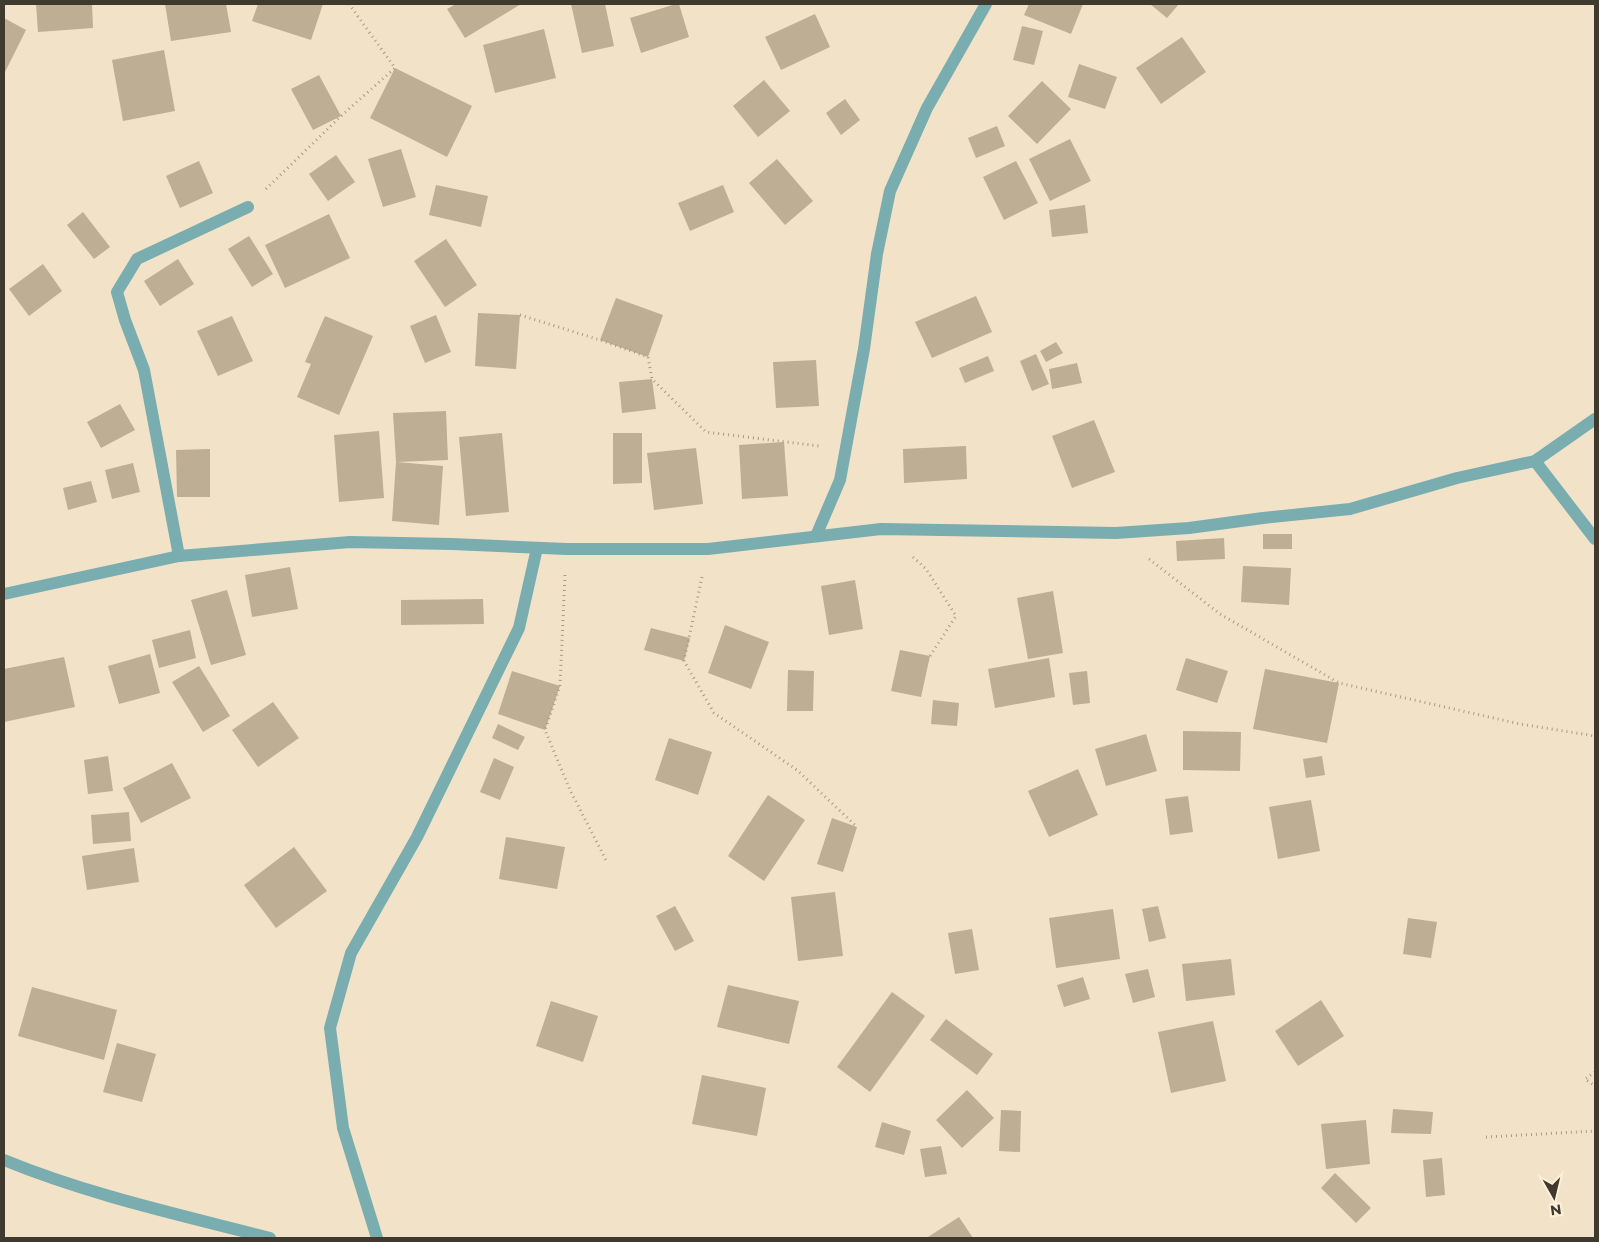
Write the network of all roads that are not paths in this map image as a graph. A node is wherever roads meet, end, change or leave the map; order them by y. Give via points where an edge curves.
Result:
1 (986, 4) edge
2 (248, 206) road end
3 (1595, 419) edge
4 (1535, 461) junction
5 (816, 536) junction
6 (1595, 539) edge
7 (537, 548) junction
8 (179, 556) junction
9 (4, 594) edge
10 (4, 1160) edge
11 (270, 1238) edge
12 (377, 1238) edge

1 - 5 street via 927,108 890,191 840,480
2 - 8 street via 137,259 117,292 144,370
3 - 4 street
4 - 5 street via 1457,478 1350,509 1190,528 1116,533 881,529
4 - 6 street
5 - 7 street via 708,549
7 - 8 street via 350,542
7 - 12 street via 519,628 416,836 351,953 330,1028 343,1128
8 - 9 street
10 - 11 street via 111,1196

